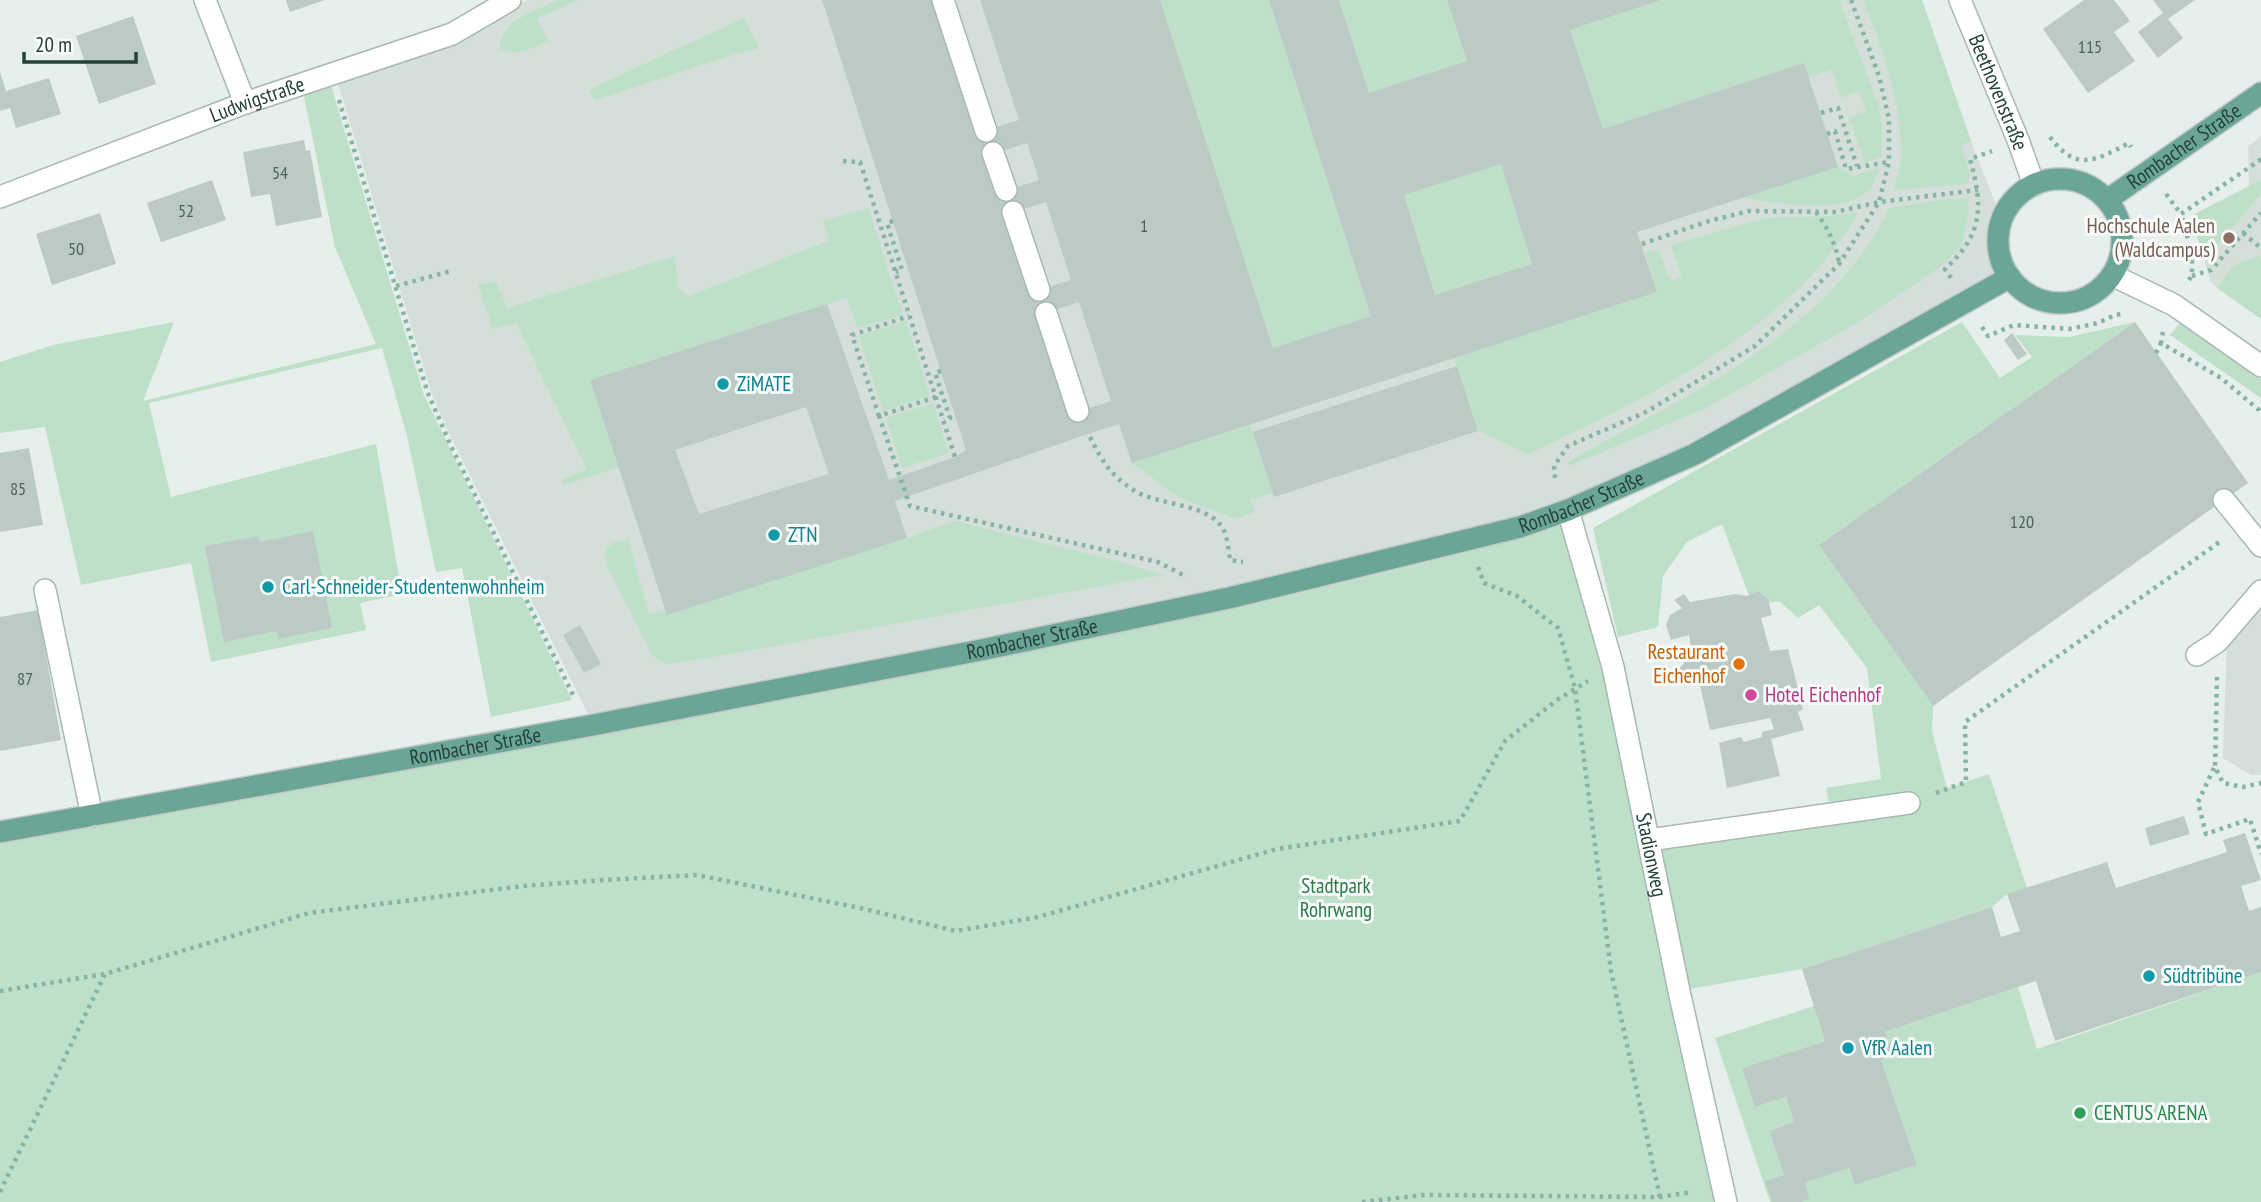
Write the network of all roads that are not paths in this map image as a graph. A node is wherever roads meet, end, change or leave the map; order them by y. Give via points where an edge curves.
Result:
1 (205, 0) edge
2 (510, 0) edge
3 (943, 0) edge
4 (1960, 0) edge
5 (2261, 93) edge
6 (245, 103) junction
7 (986, 131) dead end
8 (993, 153) dead end
9 (2034, 184) junction
10 (1006, 190) dead end
11 (0, 197) edge
12 (2107, 201) junction
13 (1013, 212) dead end
14 (2112, 275) junction
15 (2010, 277) junction
16 (1039, 290) dead end
17 (1046, 313) dead end
18 (2261, 366) edge
19 (1079, 411) dead end
20 (2224, 500) dead end
21 (1568, 510) junction
22 (2261, 546) edge
23 (45, 590) dead end
24 (2261, 591) edge
25 (2197, 654) dead end
26 (1909, 803) road end
27 (92, 816) junction
28 (0, 832) edge
29 (1649, 840) junction
30 (1726, 1202) edge

1 - 6 street
2 - 6 street, Ludwigstraße via 452,34
3 - 7 street
4 - 9 street, Beethovenstraße
5 - 12 main road, Rombacher Straße
6 - 11 street, Ludwigstraße
8 - 10 street
9 - 12 main road, Rombacher Straße via 2073,180 2092,187
9 - 15 main road via 2007,208 2000,225 2001,261
12 - 14 main road, Rombacher Straße via 2118,217 2122,237
13 - 16 street
14 - 15 main road via 2080,299 2061,303 2024,291
14 - 18 street via 2174,305
15 - 21 main road, Rombacher Straße via 1695,454
17 - 19 street
20 - 22 street
21 - 27 main road, Rombacher Straße via 1520,527 1228,598 981,650
21 - 29 street, Stadionweg via 1613,667
23 - 27 street
24 - 25 street via 2217,642
26 - 29 street
27 - 28 main road, Rombacher Straße
29 - 30 street, Stadionweg

